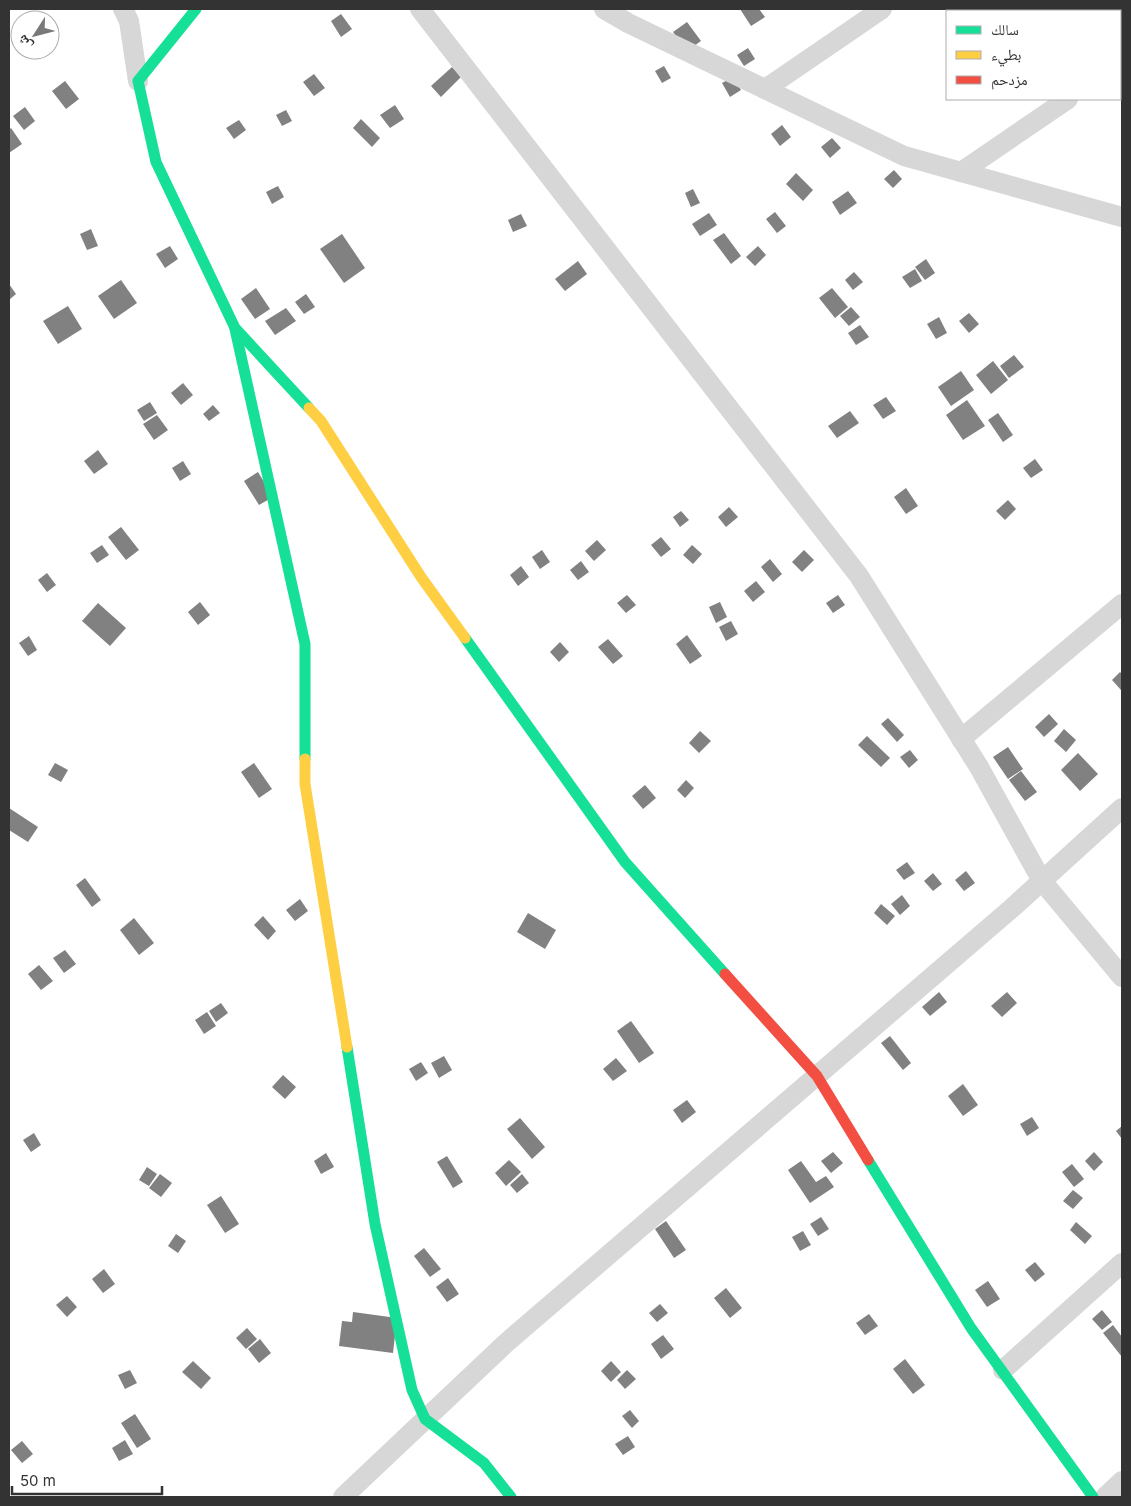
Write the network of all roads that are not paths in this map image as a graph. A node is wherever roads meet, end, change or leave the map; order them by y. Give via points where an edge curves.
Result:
1 (123, 9) edge
2 (196, 9) edge
3 (420, 9) edge
4 (604, 9) edge
5 (882, 9) edge
6 (138, 81) junction
7 (765, 89) junction
8 (1067, 100) edge
9 (961, 172) junction
10 (1122, 217) edge
11 (235, 328) junction
12 (1122, 604) edge
13 (961, 739) junction
14 (1122, 808) edge
15 (1042, 880) junction
16 (1122, 977) edge
17 (817, 1076) junction
18 (1122, 1263) edge
19 (1002, 1370) junction
20 (425, 1419) junction
21 (1122, 1481) edge
22 (343, 1497) edge
23 (511, 1497) edge
24 (1094, 1497) edge
25 (1105, 1497) edge

1 - 6 street via 129,22
2 - 6 street
3 - 13 street via 859,576
4 - 7 street
5 - 7 street
6 - 11 street via 156,162
7 - 9 street via 904,156
8 - 9 street
9 - 10 street
11 - 17 street via 322,421 421,576 625,862
11 - 20 street via 305,644 305,784 375,1224 412,1390
12 - 13 street
13 - 15 street
14 - 15 street
15 - 16 street
15 - 17 street
17 - 19 street via 971,1328
17 - 20 street via 506,1343
18 - 19 street
19 - 24 street
20 - 22 street
20 - 23 street via 484,1463
21 - 25 street

